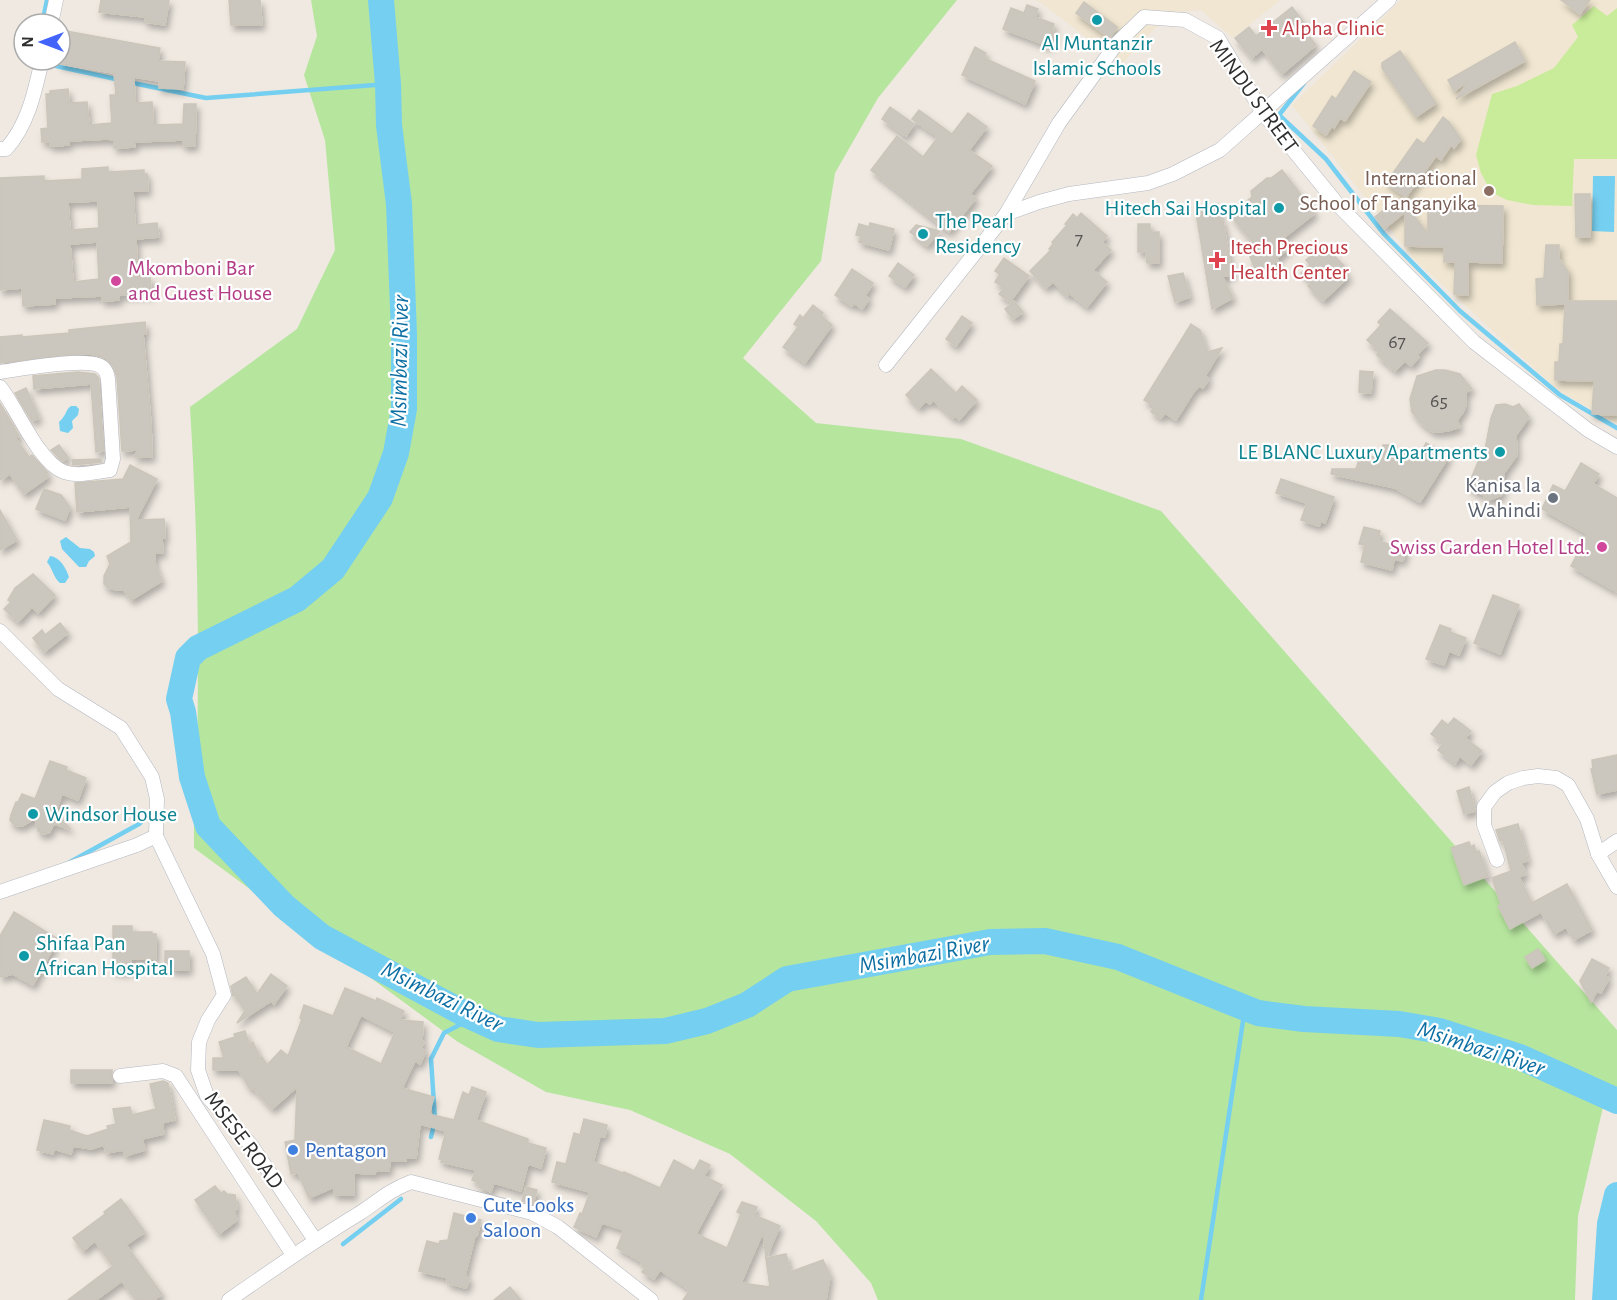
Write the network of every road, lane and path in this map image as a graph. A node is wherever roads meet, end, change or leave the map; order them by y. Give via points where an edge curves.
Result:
1 (1389, 0) edge
2 (40, 72) edge
3 (1263, 113) junction
4 (0, 149) edge
5 (1006, 214) junction
6 (886, 365) dead end
7 (0, 372) edge
8 (0, 387) edge
9 (1617, 447) edge
10 (0, 631) edge
11 (156, 836) junction
12 (1617, 841) edge
13 (1598, 854) junction
14 (1497, 860) dead end
15 (1617, 887) edge
16 (0, 892) edge
17 (120, 1076) dead end
18 (315, 1240) junction
19 (293, 1255) junction
20 (229, 1300) edge
21 (651, 1300) edge

1 - 3 street
2 - 4 street via 21,129 6,149
3 - 5 street via 1220,150 1173,174 1131,186 1059,197
3 - 5 street, MINDU STREET via 1218,38 1185,20 1144,17 1117,43 1059,123
3 - 9 street, MINDU STREET via 1339,206 1474,342 1588,430
5 - 6 street, MINDU STREET
7 - 8 street via 85,362 100,365 108,379 114,459 110,471 63,472 40,451
10 - 11 street, MSESE ROAD via 58,689 121,729 152,777 157,799
11 - 16 street
11 - 18 street, MSESE ROAD via 213,954 224,995 199,1042 198,1070 207,1096 251,1145
12 - 13 street
13 - 14 street via 1587,819 1568,785 1556,778 1538,776 1508,783 1484,807 1484,825
13 - 15 street
17 - 19 street via 163,1071 176,1076
18 - 19 street
18 - 21 street via 392,1189 411,1182 532,1213 558,1227
19 - 20 street

